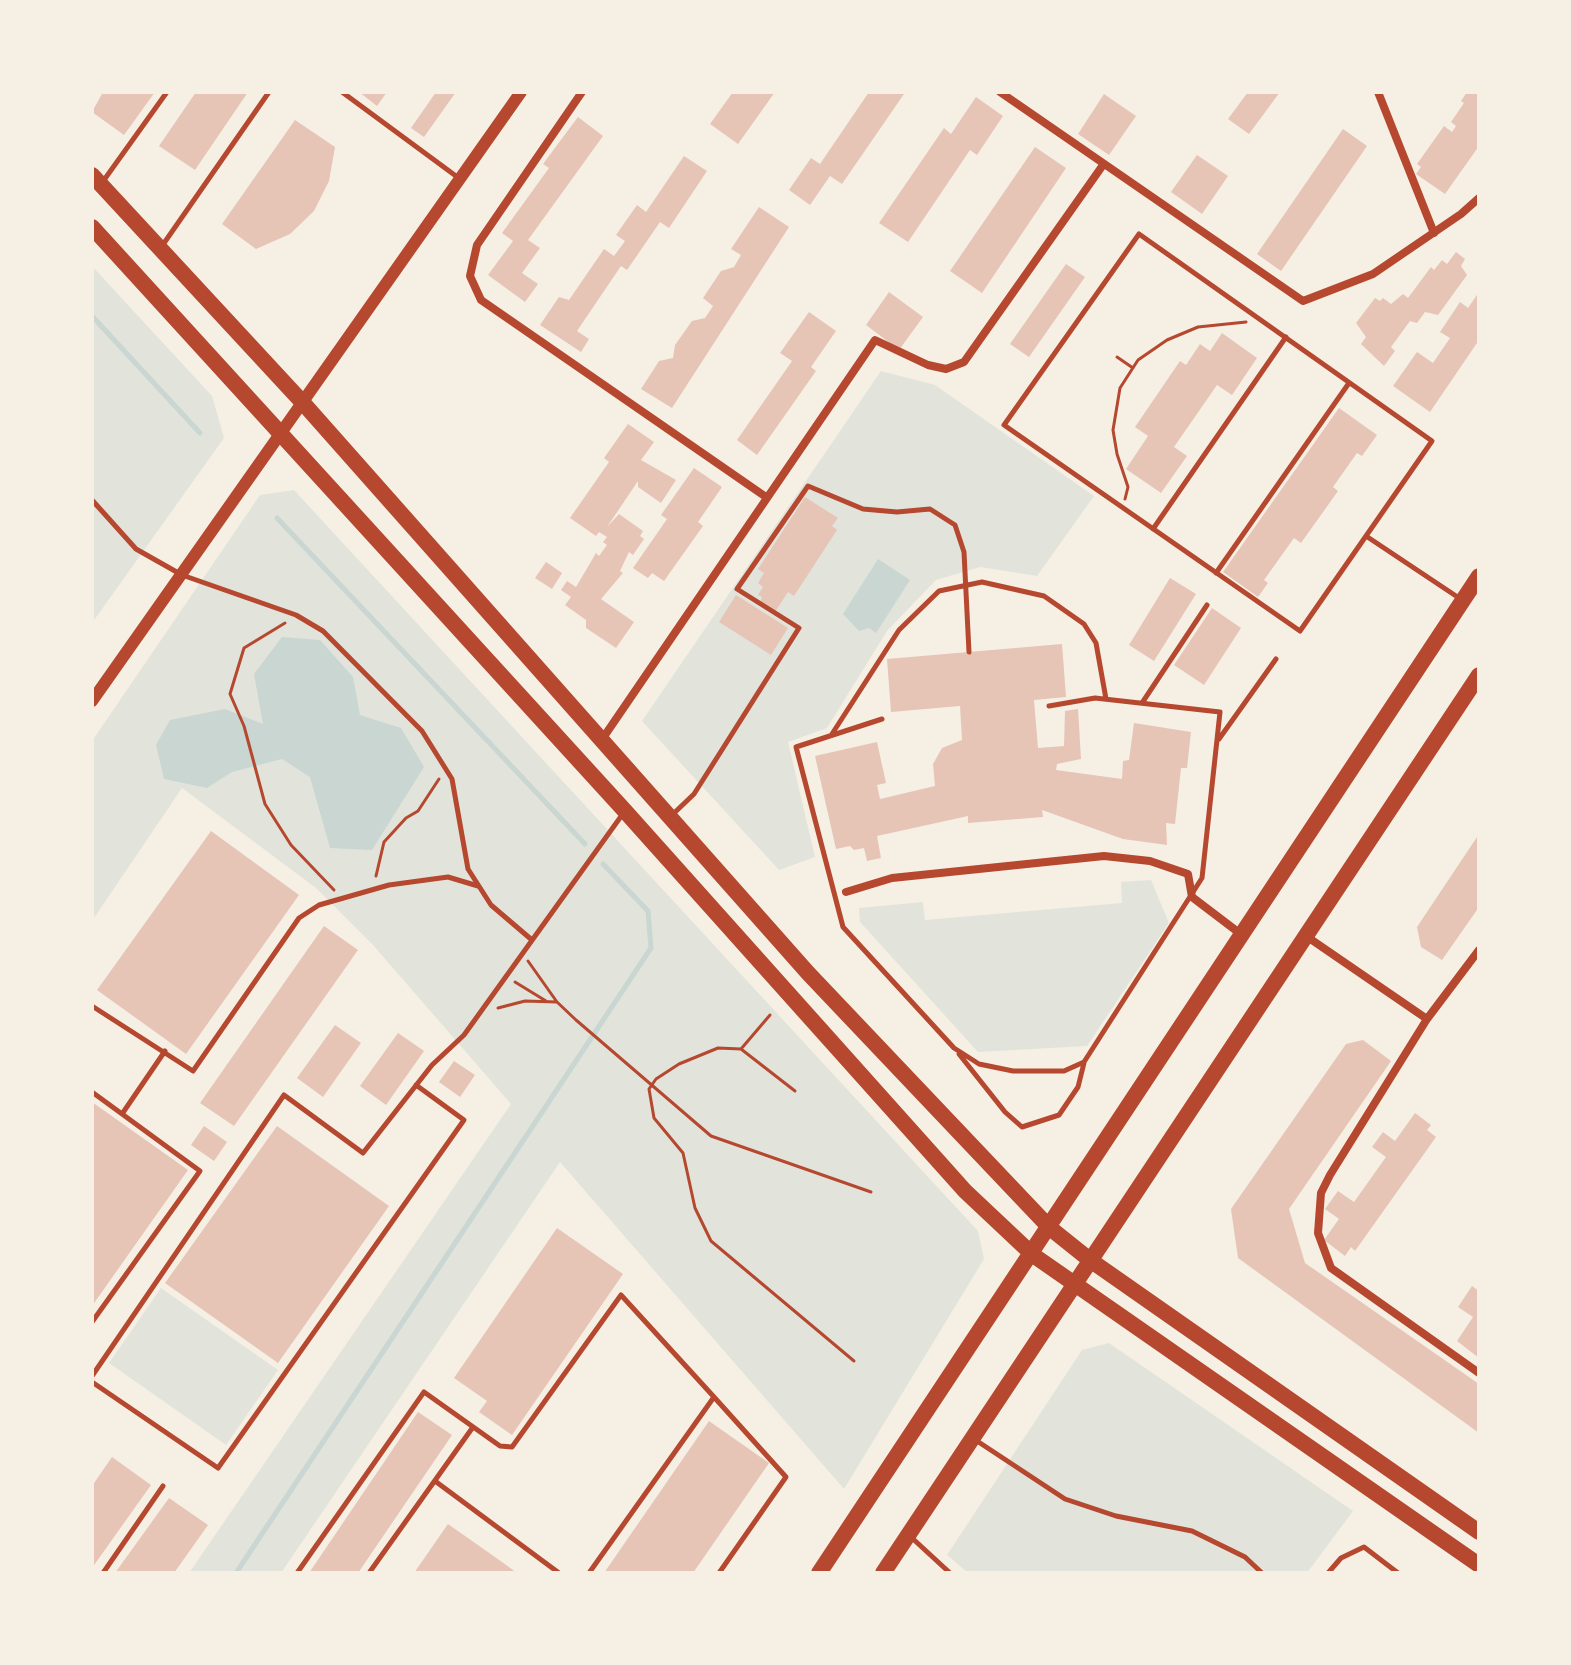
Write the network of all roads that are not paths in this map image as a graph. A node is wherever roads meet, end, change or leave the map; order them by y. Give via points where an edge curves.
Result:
1 (167, 92) edge
2 (269, 92) edge
3 (342, 92) edge
4 (521, 92) edge
5 (582, 92) edge
6 (1000, 92) edge
7 (1378, 92) edge
8 (1103, 165) junction
9 (460, 179) junction
10 (96, 180) edge
11 (1479, 198) edge
12 (92, 227) edge
13 (1434, 233) junction
14 (160, 249) junction
15 (1286, 337) junction
16 (1349, 383) junction
17 (304, 404) junction
18 (281, 436) junction
19 (766, 497) junction
20 (92, 500) edge
21 (1153, 529) junction
22 (1366, 536) junction
23 (1216, 573) junction
24 (182, 575) junction
25 (1479, 576) edge
26 (963, 587) junction
27 (1463, 600) junction
28 (1207, 605) dead end
29 (969, 652) dead end
30 (1276, 659) dead end
31 (1479, 675) edge
32 (1106, 699) junction
33 (92, 701) edge
34 (1142, 703) junction
35 (1049, 706) dead end
36 (882, 719) dead end
37 (831, 736) junction
38 (603, 738) junction
39 (1217, 741) junction
40 (625, 811) junction
41 (671, 817) junction
42 (479, 886) junction
43 (846, 892) dead end
44 (1192, 897) junction
45 (1242, 935) junction
46 (1306, 936) junction
47 (532, 940) junction
48 (1479, 950) edge
49 (92, 1006) edge
50 (1427, 1019) junction
51 (954, 1048) junction
52 (165, 1051) junction
53 (1084, 1062) junction
54 (416, 1085) junction
55 (92, 1092) edge
56 (122, 1114) junction
57 (1050, 1228) junction
58 (1033, 1255) junction
59 (1090, 1260) junction
60 (1074, 1284) junction
61 (92, 1322) edge
62 (1479, 1373) edge
63 (92, 1379) edge
64 (714, 1397) junction
65 (473, 1427) junction
66 (972, 1438) junction
67 (435, 1481) junction
68 (163, 1486) dead end
69 (1479, 1532) edge
70 (908, 1534) junction
71 (1479, 1565) edge
72 (103, 1573) edge
73 (297, 1573) edge
74 (369, 1573) edge
75 (559, 1573) edge
76 (589, 1573) edge
77 (719, 1573) edge
78 (819, 1573) edge
79 (883, 1573) edge
80 (950, 1573) edge
81 (1262, 1573) edge
82 (1328, 1573) edge
83 (1398, 1573) edge

1 - 10 lane
2 - 14 lane
3 - 9 lane
4 - 9 street
5 - 19 street via 477,245 470,276 481,300
6 - 8 street
7 - 13 street
8 - 13 street via 1303,301 1373,274
8 - 19 street via 964,362 946,369 928,365 875,340
9 - 17 street
10 - 14 main road
11 - 13 street
12 - 18 main road
14 - 17 main road
15 - 16 lane
15 - 21 lane
15 - 21 lane via 1139,234 1004,425
16 - 22 lane via 1432,441
16 - 23 lane
17 - 18 street
17 - 38 main road
18 - 24 street
18 - 40 main road
19 - 38 street
20 - 24 lane via 136,549
21 - 23 lane
22 - 23 lane via 1300,631
22 - 27 lane
24 - 33 street
24 - 42 lane via 323,631 422,731 452,779 468,869
25 - 27 main road
26 - 29 lane
26 - 32 lane via 982,582 1044,596 1084,624 1096,643
26 - 37 lane via 939,591 899,630
26 - 41 lane via 964,552 955,525 930,509 863,509 808,486 737,589 799,628 694,794
27 - 45 main road
28 - 34 lane
30 - 39 lane
31 - 46 main road
32 - 34 lane
32 - 35 lane
34 - 39 lane via 1220,712
36 - 37 lane
37 - 51 lane via 796,747 843,927
38 - 41 main road
39 - 44 lane via 1202,878
40 - 47 lane
40 - 58 main road via 965,1191
41 - 57 main road via 808,973
42 - 47 lane via 491,905
42 - 52 lane via 448,877 319,905 299,918 193,1071
43 - 44 street via 892,878 1104,856 1150,861 1188,874
44 - 45 street
44 - 53 lane
45 - 57 main road
46 - 50 street
46 - 59 main road
47 - 54 lane via 480,1013
48 - 50 street
49 - 52 lane
50 - 62 street via 1330,1175 1321,1193 1318,1233 1331,1268
51 - 53 lane via 979,1064 1013,1071 1064,1071
51 - 53 lane via 1022,1127 1059,1115 1078,1087
52 - 56 lane
54 - 63 lane via 363,1153 284,1095
54 - 63 lane via 464,1120 218,1468
55 - 56 lane
56 - 61 lane via 200,1171
57 - 58 main road
57 - 59 main road
58 - 60 main road
58 - 78 main road
59 - 60 main road
59 - 69 main road
60 - 66 main road
60 - 71 main road
64 - 65 lane via 621,1295 512,1447 500,1446
64 - 76 lane
64 - 77 lane via 786,1477
65 - 67 lane
65 - 73 lane via 424,1392
66 - 70 main road
66 - 81 lane via 1065,1499 1116,1516 1192,1531 1245,1557
67 - 74 lane
67 - 75 lane
68 - 72 lane
70 - 79 main road
70 - 80 lane
82 - 83 lane via 1341,1558 1364,1547

